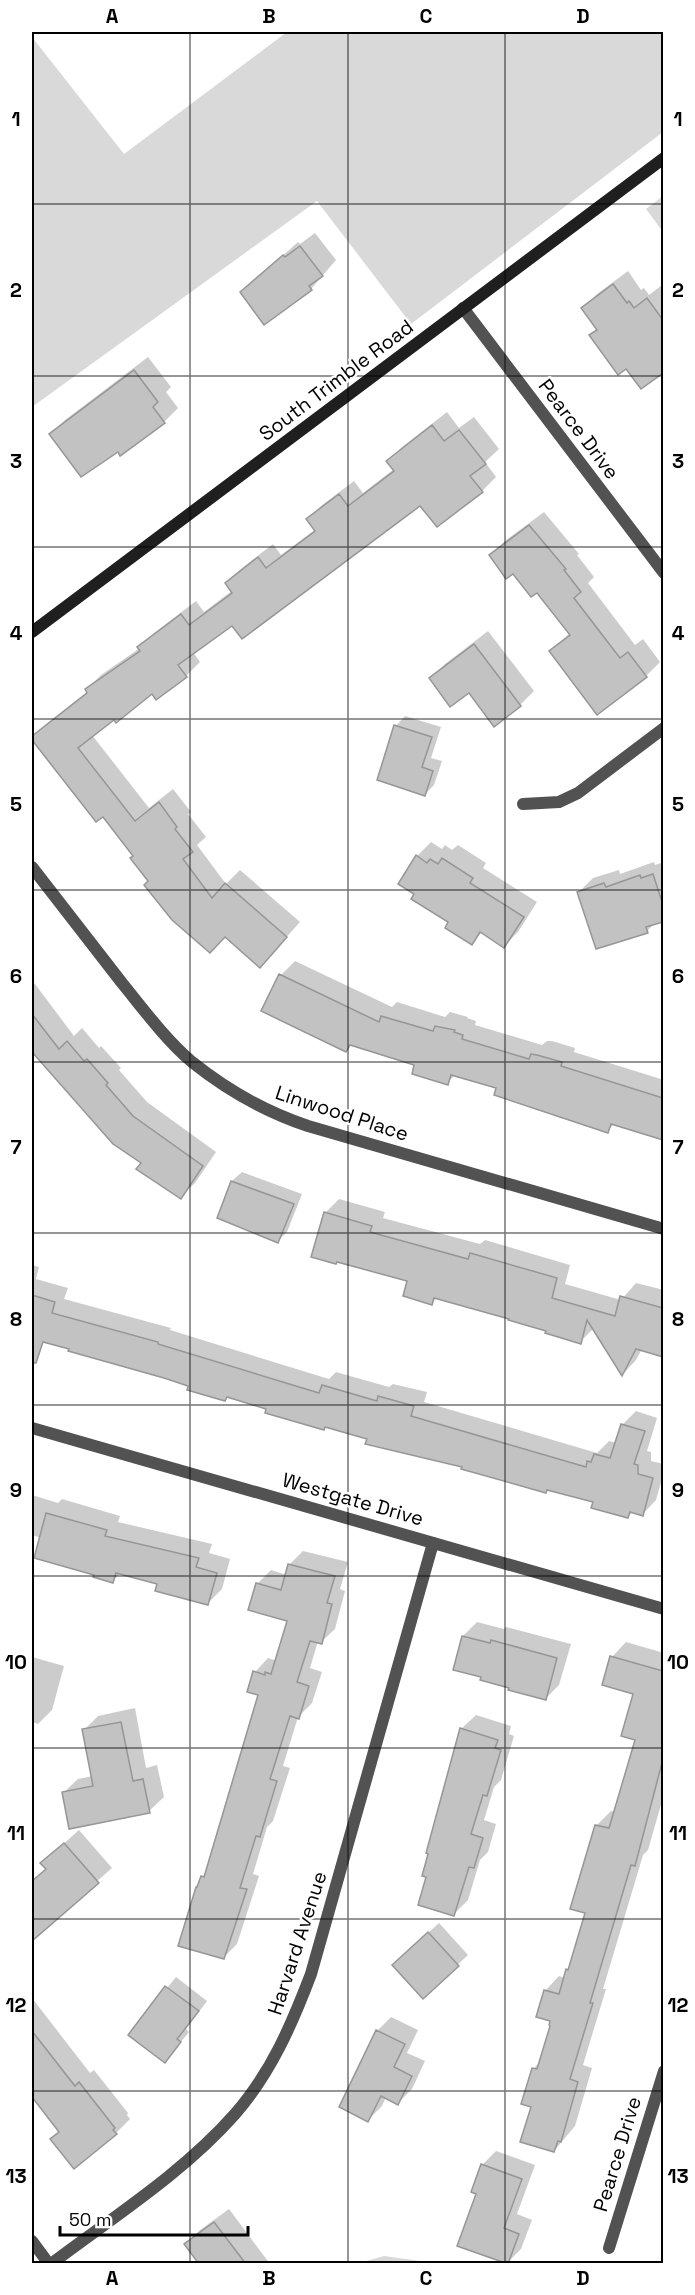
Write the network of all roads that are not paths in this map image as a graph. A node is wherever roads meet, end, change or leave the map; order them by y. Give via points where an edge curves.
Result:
1 (663, 158) edge
2 (463, 308) junction
3 (663, 573) edge
4 (32, 632) edge
5 (663, 728) edge
6 (523, 804) dead end
7 (32, 867) edge
8 (663, 1229) edge
9 (32, 1428) edge
10 (433, 1543) junction
11 (663, 1609) edge
12 (663, 2071) edge
13 (32, 2241) edge
14 (609, 2248) dead end
15 (50, 2264) edge

1 - 2 main road, South Trimble Road
2 - 3 street, Pearce Drive
2 - 4 main road, South Trimble Road
5 - 6 street via 578,793 559,802
7 - 8 street, Linwood Place via 165,1035 190,1061 249,1100 282,1118
9 - 10 street, Westgate Drive
10 - 11 street, Westgate Drive
10 - 15 street, Harvard Avenue via 311,1974 277,2054 236,2113 211,2139
12 - 14 street, Pearce Drive
13 - 15 street

